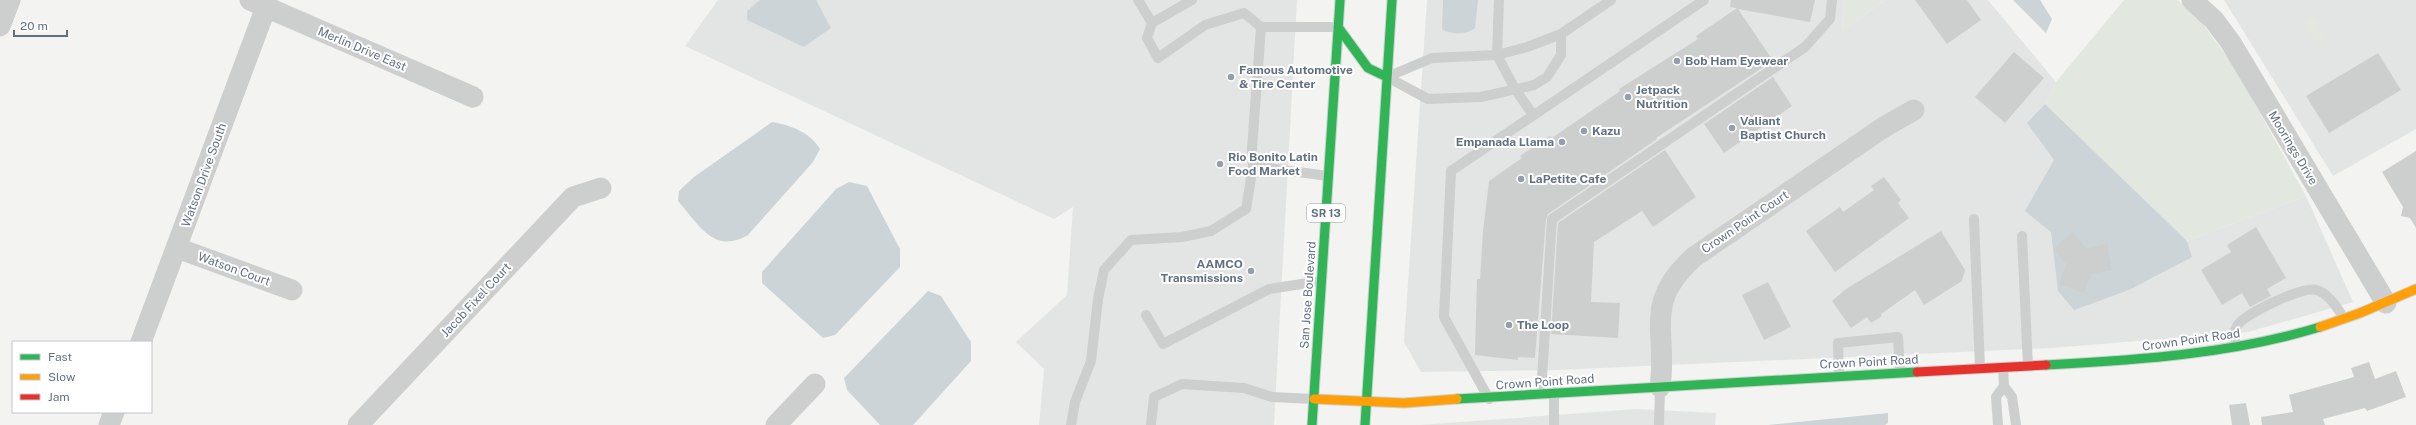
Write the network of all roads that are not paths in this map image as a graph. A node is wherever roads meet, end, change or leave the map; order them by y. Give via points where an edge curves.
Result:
1 (10, 0) edge
2 (1138, 0) edge
3 (1192, 0) edge
4 (1340, 0) edge
5 (1392, 0) edge
6 (1499, 0) edge
7 (1611, 0) edge
8 (1704, 0) edge
9 (1832, 0) edge
10 (2192, 0) edge
11 (258, 4) edge
12 (1152, 23) junction
13 (0, 26) edge
14 (1338, 27) junction
15 (1261, 28) junction
16 (1561, 34) junction
17 (1497, 55) junction
18 (1387, 77) junction
19 (1515, 89) junction
20 (473, 97) dead end
21 (1914, 110) dead end
22 (1533, 115) junction
23 (1253, 166) junction
24 (1328, 176) junction
25 (601, 188) dead end
26 (1974, 219) dead end
27 (2022, 236) dead end
28 (177, 248) junction
29 (1321, 281) junction
30 (2416, 289) edge
31 (292, 290) dead end
32 (2386, 303) junction
33 (1146, 315) dead end
34 (2344, 318) junction
35 (141, 341) edge
36 (2236, 346) junction
37 (2028, 366) junction
38 (2003, 367) junction
39 (1980, 368) junction
40 (1900, 373) junction
41 (1839, 376) junction
42 (815, 384) dead end
43 (2004, 386) junction
44 (1660, 387) junction
45 (1554, 392) junction
46 (1541, 394) junction
47 (1489, 398) junction
48 (1314, 399) junction
49 (1366, 401) junction
50 (114, 413) edge
51 (1151, 424) dead end
52 (109, 425) edge
53 (358, 425) edge
54 (776, 425) edge
55 (1071, 425) edge
56 (1312, 425) edge
57 (1365, 425) edge
58 (1554, 425) edge
59 (1659, 425) edge
60 (1998, 425) edge
61 (2016, 425) edge

1 - 13 street
2 - 12 lane
3 - 12 lane
4 - 14 street, San Jose Boulevard / SR 13
5 - 18 street
6 - 17 lane
7 - 16 lane
8 - 22 lane
9 - 46 lane via 1830,19 1805,47 1552,218
10 - 32 street, Moorings Drive via 2214,20 2231,44
11 - 20 street, Merlin Drive East
11 - 28 street, Watson Drive South
12 - 15 lane via 1147,38 1158,58 1205,26 1244,13
14 - 15 lane
14 - 18 street via 1368,68
14 - 24 street, San Jose Boulevard / SR 13
15 - 23 lane via 1252,148
16 - 17 lane
16 - 19 lane via 1561,55 1547,77 1534,85
17 - 18 lane via 1432,58
17 - 19 lane
18 - 19 lane via 1428,98 1481,97
18 - 49 street
19 - 22 lane
21 - 44 street, Crown Point Court via 1884,127 1694,257 1680,270 1663,300 1659,334 1663,367
22 - 47 lane via 1451,171 1444,317
23 - 24 lane
23 - 55 lane via 1246,209 1210,231 1182,237 1131,240 1104,270 1091,361 1075,402
24 - 29 street, San Jose Boulevard / SR 13
25 - 53 street, Jacob Fixel Court via 573,197
26 - 39 lane
27 - 37 lane
28 - 31 street, Watson Court
28 - 35 street, Watson Drive South
29 - 33 lane via 1269,289 1163,344
29 - 48 street, San Jose Boulevard / SR 13
30 - 32 street, Crown Point Road
32 - 34 street, Crown Point Road
34 - 36 street, Crown Point Road via 2300,332
34 - 36 lane via 2325,294 2308,288 2289,295 2241,321 2234,335
36 - 37 street, Crown Point Road via 2157,359
37 - 38 street, Crown Point Road
38 - 39 street, Crown Point Road
38 - 43 lane
39 - 40 street, Crown Point Road
40 - 41 street, Crown Point Road
40 - 41 lane via 1898,337 1838,343
41 - 44 street, Crown Point Road
42 - 54 street
43 - 60 lane via 1996,397
43 - 61 lane via 2012,397
44 - 45 street, Crown Point Road
44 - 59 lane
45 - 46 street, Crown Point Road
45 - 58 lane
46 - 47 street, Crown Point Road
47 - 49 street, Crown Point Road via 1404,403
48 - 49 street, Crown Point Road
48 - 51 lane via 1272,397 1244,388 1182,384 1154,397
48 - 56 street, San Jose Boulevard / SR 13
49 - 57 street
50 - 52 street

